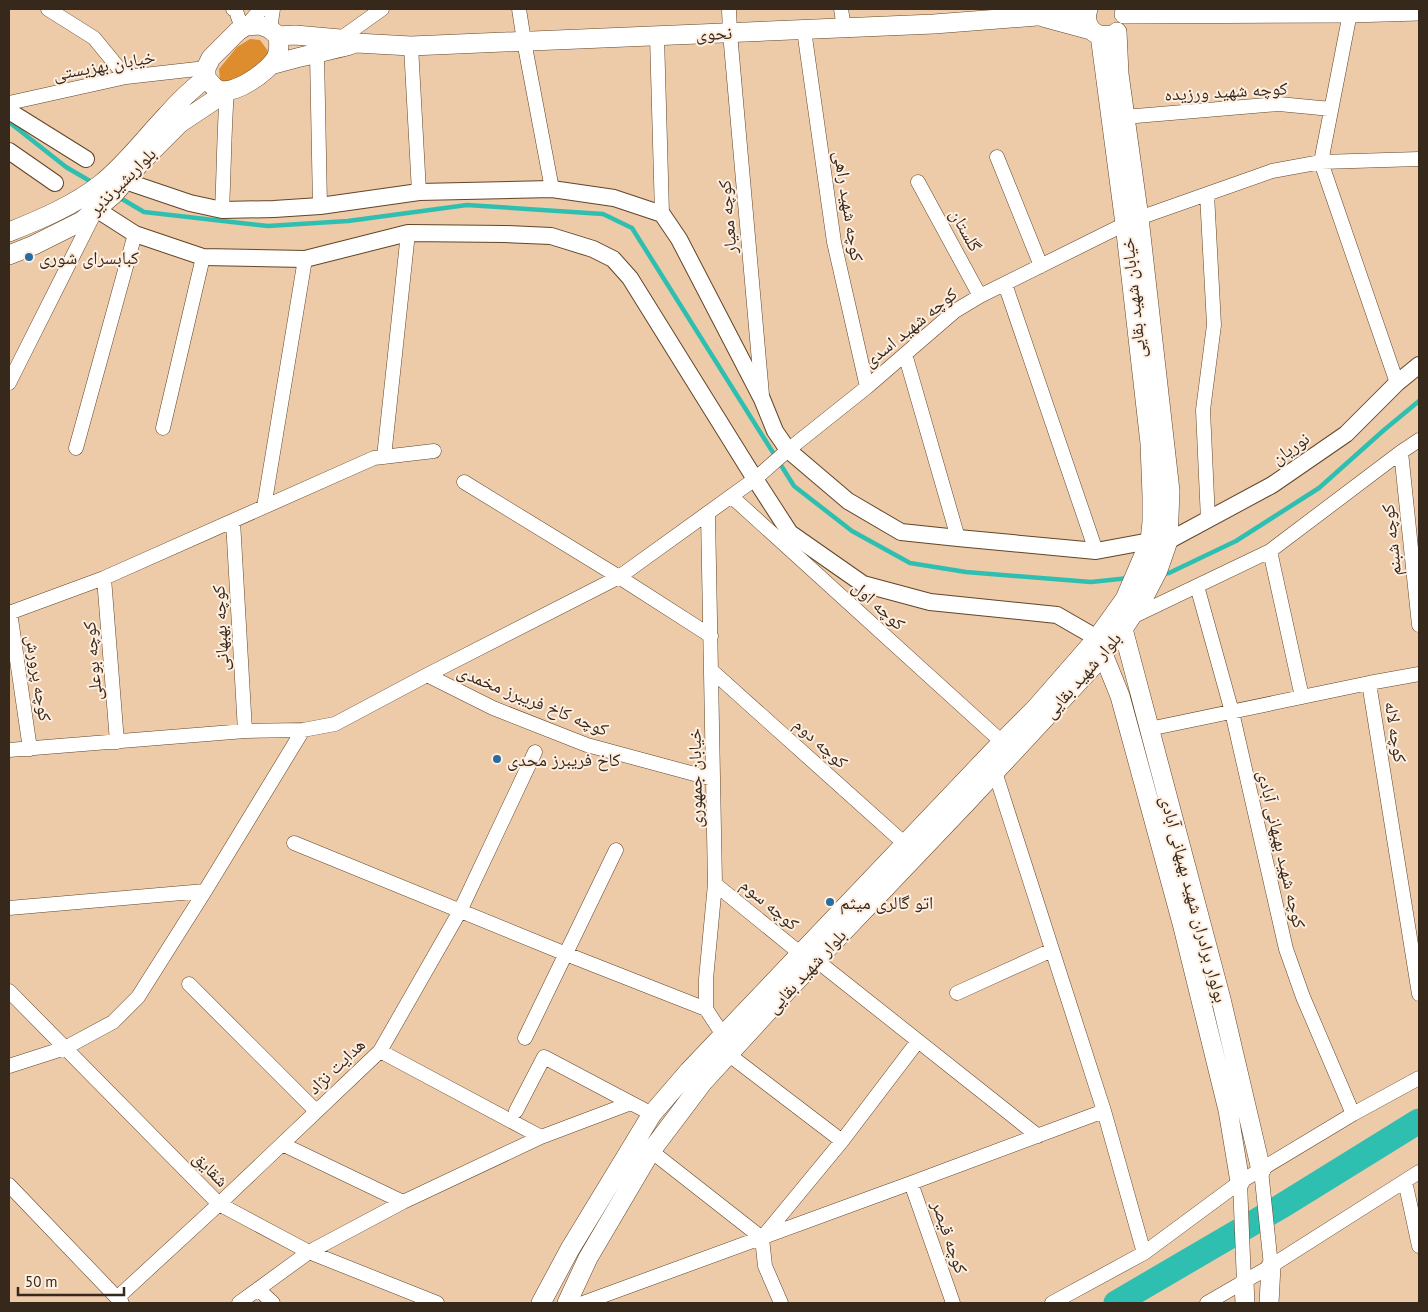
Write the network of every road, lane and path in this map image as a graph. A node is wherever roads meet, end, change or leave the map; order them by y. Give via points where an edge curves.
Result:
1 (48, 9) edge
2 (233, 9) edge
3 (261, 9) edge
4 (273, 9) edge
5 (382, 9) edge
6 (519, 9) edge
7 (729, 9) edge
8 (841, 9) edge
9 (1072, 9) edge
10 (1088, 9) edge
11 (1123, 11) edge
12 (1350, 11) edge
13 (1419, 11) edge
14 (1037, 16) junction
15 (244, 27) junction
16 (844, 28) junction
17 (804, 30) junction
18 (274, 32) junction
19 (730, 32) junction
20 (1102, 32) junction
21 (657, 36) junction
22 (348, 41) junction
23 (524, 41) junction
24 (411, 46) junction
25 (317, 54) junction
26 (271, 65) junction
27 (206, 73) junction
28 (126, 77) junction
29 (226, 91) junction
30 (185, 97) junction
31 (9, 103) edge
32 (1331, 109) junction
33 (9, 111) edge
34 (198, 111) junction
35 (1124, 117) junction
36 (9, 151) edge
37 (997, 157) dead end
38 (86, 159) dead end
39 (1419, 159) edge
40 (1321, 162) junction
41 (125, 181) junction
42 (918, 182) dead end
43 (55, 183) dead end
44 (552, 189) junction
45 (420, 192) junction
46 (1207, 194) junction
47 (320, 206) junction
48 (96, 209) junction
49 (222, 210) junction
50 (662, 214) junction
51 (1132, 221) junction
52 (9, 232) edge
53 (135, 234) junction
54 (408, 234) junction
55 (9, 255) edge
56 (203, 257) junction
57 (305, 259) junction
58 (1041, 266) junction
59 (1005, 284) junction
60 (980, 296) junction
61 (905, 354) junction
62 (1419, 365) edge
63 (9, 383) edge
64 (1397, 383) junction
65 (867, 387) junction
66 (762, 399) junction
67 (163, 428) dead end
68 (1419, 440) edge
69 (76, 448) dead end
70 (434, 451) dead end
71 (787, 452) junction
72 (1401, 452) junction
73 (384, 457) junction
74 (755, 479) junction
75 (464, 482) dead end
76 (731, 496) junction
77 (264, 507) junction
78 (708, 514) junction
79 (1208, 520) junction
80 (233, 521) junction
81 (958, 538) junction
82 (1159, 541) junction
83 (1096, 551) junction
84 (1270, 551) junction
85 (104, 578) junction
86 (619, 578) junction
87 (1197, 586) junction
88 (9, 612) edge
89 (1124, 618) junction
90 (1419, 625) edge
91 (711, 636) junction
92 (1100, 646) junction
93 (711, 670) junction
94 (1419, 674) edge
95 (427, 675) junction
96 (1369, 683) junction
97 (1302, 698) junction
98 (1232, 712) junction
99 (1149, 729) junction
100 (303, 730) junction
101 (245, 732) junction
102 (117, 742) junction
103 (1002, 742) junction
104 (30, 749) junction
105 (9, 750) edge
106 (534, 752) dead end
107 (995, 772) junction
108 (713, 779) junction
109 (294, 843) dead end
110 (905, 844) junction
111 (616, 850) dead end
112 (716, 884) junction
113 (205, 892) junction
114 (9, 908) edge
115 (460, 911) junction
116 (1052, 950) junction
117 (566, 954) junction
118 (808, 957) junction
119 (189, 984) dead end
120 (9, 991) edge
121 (957, 993) dead end
122 (1419, 994) edge
123 (706, 1009) junction
124 (723, 1035) junction
125 (525, 1038) dead end
126 (918, 1041) junction
127 (65, 1048) junction
128 (380, 1050) junction
129 (728, 1054) junction
130 (9, 1066) edge
131 (1419, 1078) edge
132 (631, 1103) junction
133 (316, 1111) junction
134 (516, 1111) dead end
135 (1104, 1111) junction
136 (652, 1114) junction
137 (1353, 1114) junction
138 (1038, 1136) junction
139 (541, 1137) junction
140 (842, 1141) junction
141 (282, 1144) junction
142 (651, 1151) junction
143 (1261, 1170) junction
144 (1419, 1172) edge
145 (1405, 1181) junction
146 (1240, 1182) junction
147 (911, 1183) junction
148 (9, 1186) edge
149 (403, 1202) junction
150 (219, 1204) junction
151 (762, 1238) junction
152 (1419, 1246) edge
153 (309, 1252) junction
154 (1144, 1253) junction
155 (1271, 1266) junction
156 (1244, 1283) junction
157 (258, 1289) junction
158 (120, 1300) edge
159 (239, 1303) edge
160 (273, 1303) edge
161 (437, 1303) edge
162 (541, 1303) edge
163 (567, 1303) edge
164 (583, 1303) edge
165 (781, 1303) edge
166 (953, 1303) edge
167 (1052, 1303) edge
168 (1207, 1303) edge
169 (1245, 1303) edge
170 (1269, 1303) edge

1 - 28 street via 94,38
2 - 15 street
3 - 15 street
4 - 18 street
5 - 22 street
6 - 23 street
7 - 19 street, کوچه معیار
8 - 16 street
9 - 14 main road, نحوی
10 - 20 main road via 1087,24
11 - 12 main road
11 - 20 main road via 1121,28
12 - 13 main road
12 - 32 street
14 - 16 main road, نحوی
14 - 20 main road
15 - 18 main road via 260,25
15 - 27 main road via 211,58
16 - 17 main road, نحوی
17 - 19 main road, نحوی
17 - 65 street, کوچه شهید راهی via 834,242
18 - 22 main road, نحوی
18 - 26 main road via 280,48
19 - 21 main road, نحوی
19 - 66 street, کوچه معیار
20 - 35 main road, خیابان شهید بقایی via 1119,74
20 - 51 main road, خیابان شهید بقایی
21 - 23 main road, نحوی
21 - 50 street
22 - 24 main road, نحوی
22 - 25 main road
23 - 24 main road, نحوی
23 - 44 street
24 - 45 street
25 - 26 main road
25 - 47 street
26 - 29 main road via 242,87
27 - 28 street, خیابان بهزیستی
27 - 29 main road via 218,90
27 - 30 main road
28 - 31 street, خیابان بهزیستی
29 - 34 main road, بلواربشیرنذیر
29 - 49 street
30 - 34 main road
30 - 52 main road via 128,159 100,184 80,199
32 - 35 street, کوچه شهید ورزیده via 1279,104
32 - 40 street
33 - 38 street
34 - 41 main road, بلواربشیرنذیر via 180,123
35 - 51 main road, خیابان شهید بقایی
36 - 43 street
37 - 58 street
39 - 40 street, کوچه شهید اسدی
40 - 46 street, کوچه شهید اسدی via 1272,171
40 - 64 street
41 - 48 main road, بلواربشیرنذیر
41 - 49 street
42 - 60 street, گلستان
44 - 45 street
44 - 50 street via 614,198
45 - 47 street
46 - 51 street, کوچه شهید اسدی
46 - 79 street via 1214,325 1203,410
47 - 49 street
48 - 53 street
48 - 55 main road, بلواربشیرنذیر via 82,221
48 - 63 street
50 - 66 street, نوریان via 679,239
51 - 58 street, کوچه شهید اسدی
51 - 82 main road, خیابان شهید بقایی via 1152,496
53 - 56 street
53 - 69 street
54 - 57 street
54 - 73 street
54 - 74 street via 551,236 613,259 630,278
56 - 57 street
56 - 67 street
57 - 77 street
58 - 59 street, کوچه شهید اسدی
59 - 60 street, کوچه شهید اسدی
59 - 83 street
60 - 61 street, کوچه شهید اسدی via 955,311
61 - 65 street, کوچه شهید اسدی
61 - 81 street
62 - 64 street, نوریان
64 - 79 street, نوریان via 1346,434 1272,485
65 - 71 street, کوچه شهید اسدی
66 - 71 street, نوریان
68 - 72 street
70 - 73 street
71 - 74 street, کوچه شهید اسدی
71 - 81 street, نوریان via 848,501 902,532
72 - 84 street
72 - 90 street, کوچه شبنم
73 - 77 street via 374,458
74 - 76 street, کوچه شهید اسدی
74 - 92 street via 790,532 863,584 930,602 1057,615
75 - 86 street
76 - 78 street, کوچه شهید اسدی
76 - 103 street, کوچه اول
77 - 80 street
78 - 86 street, کوچه شهید اسدی
78 - 91 street, خیابان جمهوری
79 - 82 street, نوریان
80 - 85 street
80 - 101 street, کوچه بهبهانی
81 - 83 street, نوریان
82 - 83 street, نوریان
82 - 89 main road, خیابان شهید بقایی via 1142,561 1125,599
82 - 89 main road, بلوار شهید بقایی via 1158,570 1143,599
84 - 87 street
84 - 97 street
85 - 88 street
85 - 102 street, کوچه بوعلی
86 - 91 street
86 - 95 street, کوچه شهید اسدی
87 - 89 street
87 - 98 street, کوچه شهید بهبهانی آبادی
88 - 104 street, کوچه پرورش
89 - 92 main road, بلوار شهید بقایی
89 - 99 main road, بولوار برادران شهید بهبهانی آبادی
91 - 93 street, خیابان جمهوری
92 - 103 main road, بلوار شهید بقایی
92 - 107 main road, بلوار شهید بقایی
92 - 146 main road, بولوار برادران شهید بهبهانی آبادی via 1120,696 1182,923 1228,1110
93 - 108 street, خیابان جمهوری
93 - 110 street, کوچه دوم
94 - 96 street
95 - 100 street, کوچه شهید اسدی via 334,724
95 - 108 street, کوچه کاخ فریبرز مخمدی via 493,708 588,745
96 - 97 street
96 - 122 street, کوچه لاله
97 - 98 street
98 - 99 street
98 - 137 street, کوچه شهید بهبهانی آبادی via 1286,949
99 - 143 main road, بولوار برادران شهید بهبهانی آبادی via 1221,999
100 - 101 street, کوچه شهید اسدی
100 - 113 street
101 - 102 street, کوچه شهید اسدی
102 - 104 street, کوچه شهید اسدی
103 - 110 main road, بلوار شهید بقایی
104 - 105 street, کوچه شهید اسدی
106 - 115 street, هدایت نژاد
107 - 116 street
107 - 118 main road, بلوار شهید بقایی
108 - 112 street, خیابان جمهوری
109 - 115 street
110 - 118 main road, بلوار شهید بقایی
111 - 117 street
112 - 118 street, کوچه سوم
112 - 123 street, خیابان جمهوری
113 - 114 street
113 - 127 street via 138,997 113,1022
115 - 117 street
115 - 128 street, هدایت نژاد
116 - 121 street
116 - 135 street
117 - 123 street
117 - 125 street
118 - 124 main road, بلوار شهید بقایی
118 - 126 street, کوچه سوم
118 - 129 main road, بلوار شهید بقایی
119 - 133 street
120 - 127 street, شقایق
123 - 124 street
124 - 136 main road, بلوار شهید بقایی
126 - 138 street, کوچه سوم
126 - 140 street
127 - 130 street
127 - 150 street, شقایق
128 - 133 street, هدایت نژاد
128 - 139 street
129 - 140 street
129 - 142 main road, بلوار شهید بقایی
131 - 137 street
132 - 134 street via 544,1057
132 - 136 street
132 - 139 street
133 - 141 street, هدایت نژاد
135 - 138 street
135 - 154 street
136 - 162 main road, بلوار شهید بقایی
137 - 143 street
138 - 147 street
139 - 149 street
140 - 151 street
141 - 149 street
141 - 150 street, هدایت نژاد
142 - 151 street
142 - 163 main road, بلوار شهید بقایی via 588,1258
143 - 146 street
143 - 155 street
144 - 145 street
145 - 152 street
145 - 155 street
146 - 154 street
146 - 156 street
147 - 151 street
147 - 166 street, کوچه قیصر
148 - 158 street
149 - 153 street
150 - 153 street, شقایق
150 - 158 street, هدایت نژاد
151 - 164 street
151 - 165 street via 765,1266
153 - 157 street
153 - 161 street, شقایق
154 - 167 street
155 - 156 street
155 - 170 main road
156 - 168 street
156 - 169 main road
157 - 159 street
157 - 160 street

